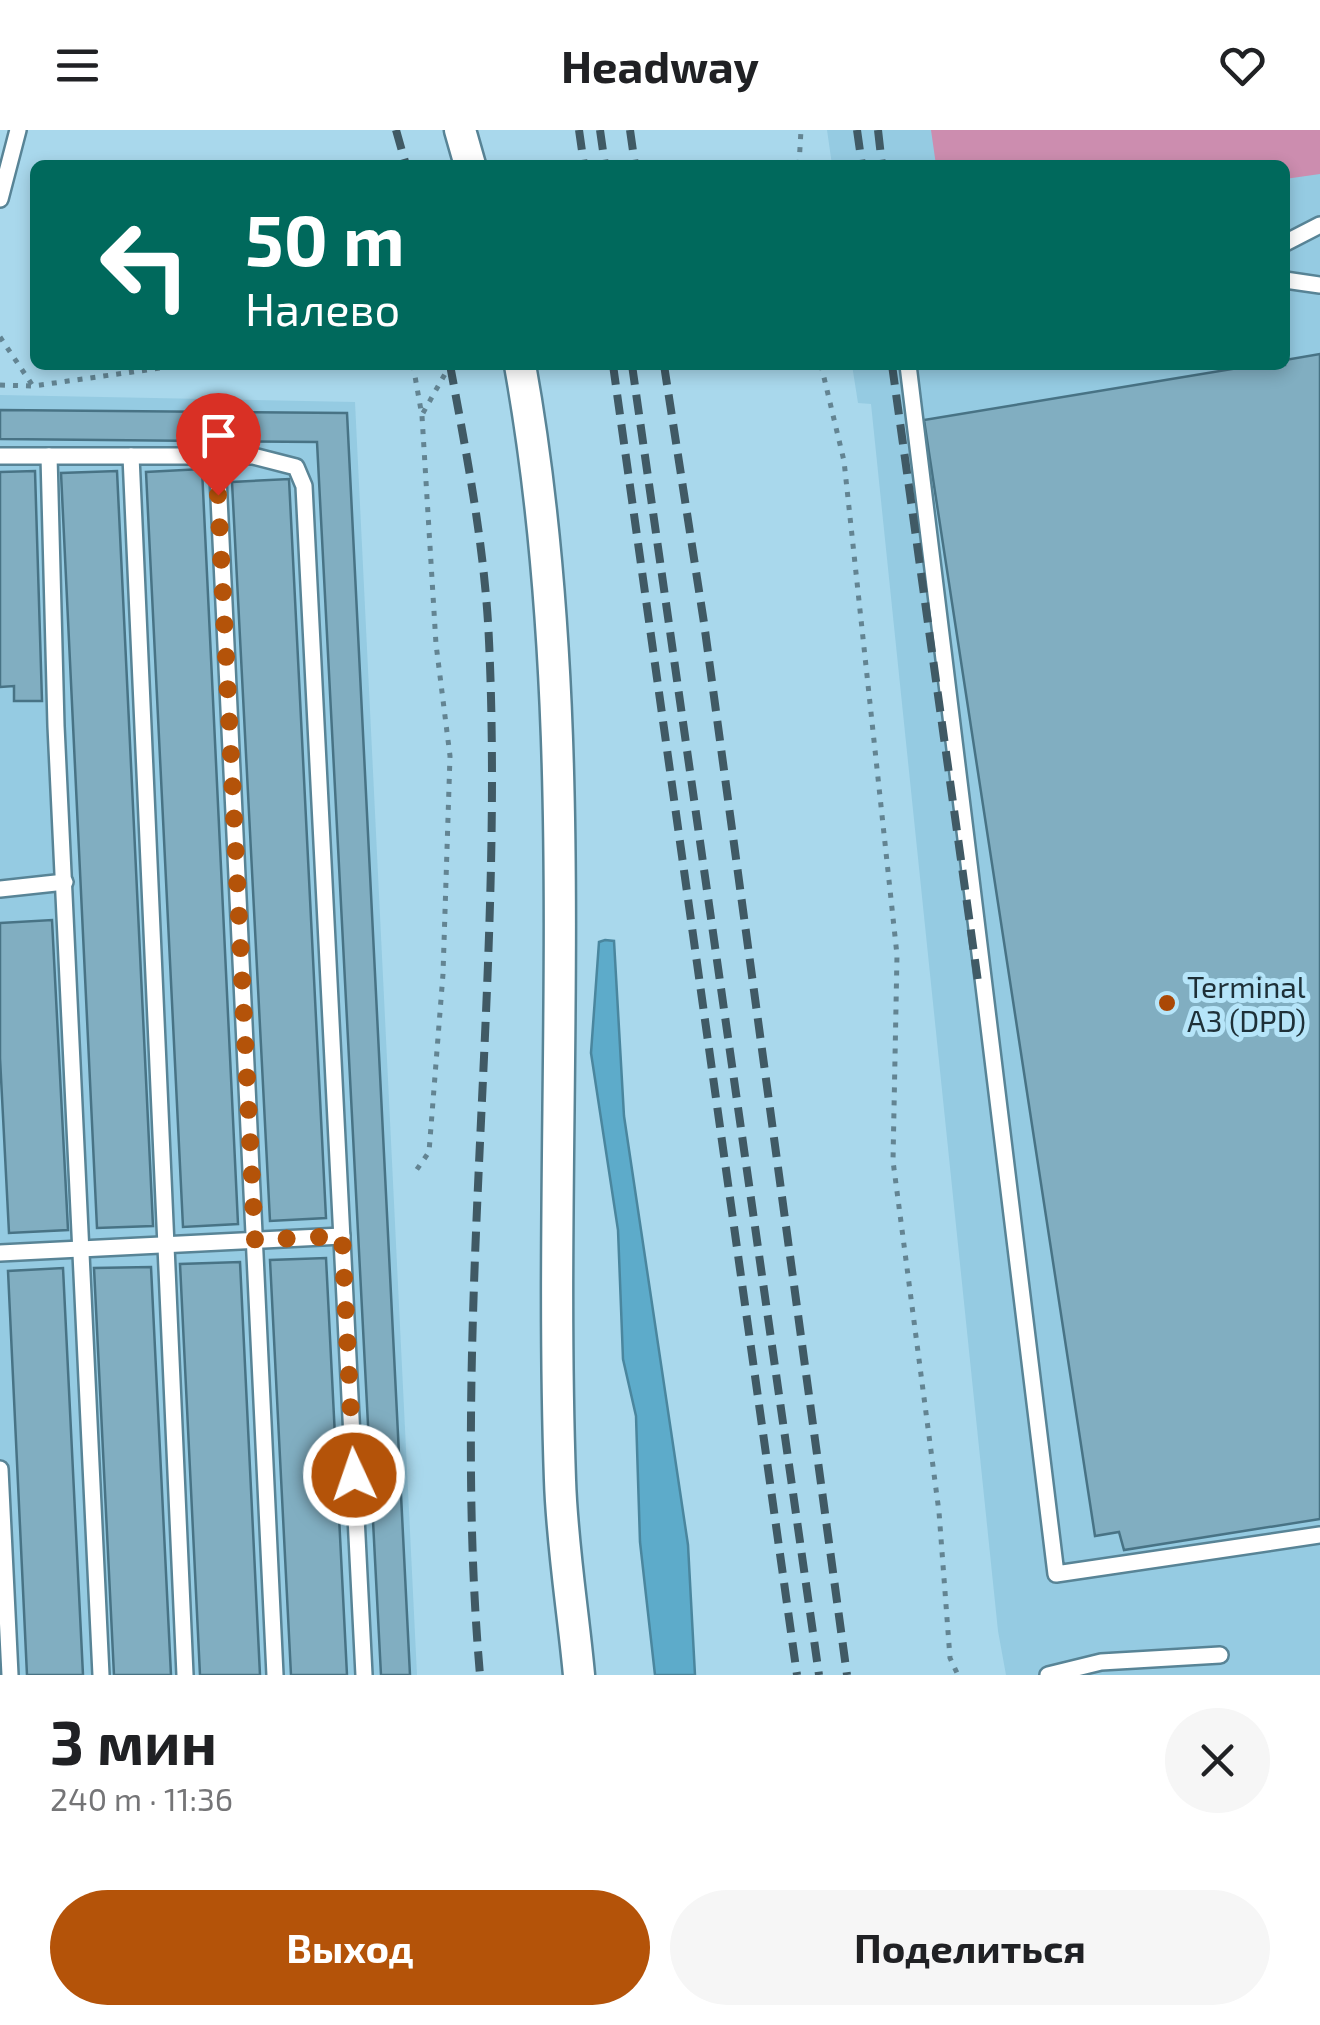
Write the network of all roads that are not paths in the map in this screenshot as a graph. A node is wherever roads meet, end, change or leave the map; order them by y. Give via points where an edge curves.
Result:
1 (18, 130) edge
2 (460, 130) edge
3 (469, 160) edge
4 (0, 199) edge
5 (1320, 225) edge
6 (1290, 240) edge
7 (1290, 281) edge
8 (1320, 285) edge
9 (521, 370) edge
10 (909, 370) edge
11 (0, 456) edge
12 (49, 456) junction
13 (131, 456) junction
14 (216, 456) junction
15 (66, 882) junction
16 (0, 889) edge
17 (342, 1236) junction
18 (255, 1240) junction
19 (168, 1244) junction
20 (83, 1248) junction
21 (0, 1253) edge
22 (0, 1469) edge
23 (1320, 1535) edge
24 (1220, 1655) dead end
25 (10, 1675) edge
26 (102, 1675) edge
27 (185, 1675) edge
28 (276, 1675) edge
29 (364, 1675) edge
30 (580, 1675) edge
31 (1048, 1675) edge

1 - 4 lane
2 - 3 street
5 - 6 lane
7 - 8 lane
9 - 30 street via 550,632 557,786 560,1485
10 - 23 lane via 1056,1574
11 - 12 lane
12 - 13 lane
12 - 15 lane
13 - 14 lane
13 - 19 lane
14 - 17 lane via 253,456 296,467 304,486
14 - 18 lane
15 - 16 lane
15 - 20 lane
17 - 18 lane
17 - 29 lane
18 - 19 lane
18 - 28 lane
19 - 20 lane
19 - 27 lane
20 - 21 lane
20 - 26 lane
22 - 25 lane
24 - 31 lane via 1102,1662

